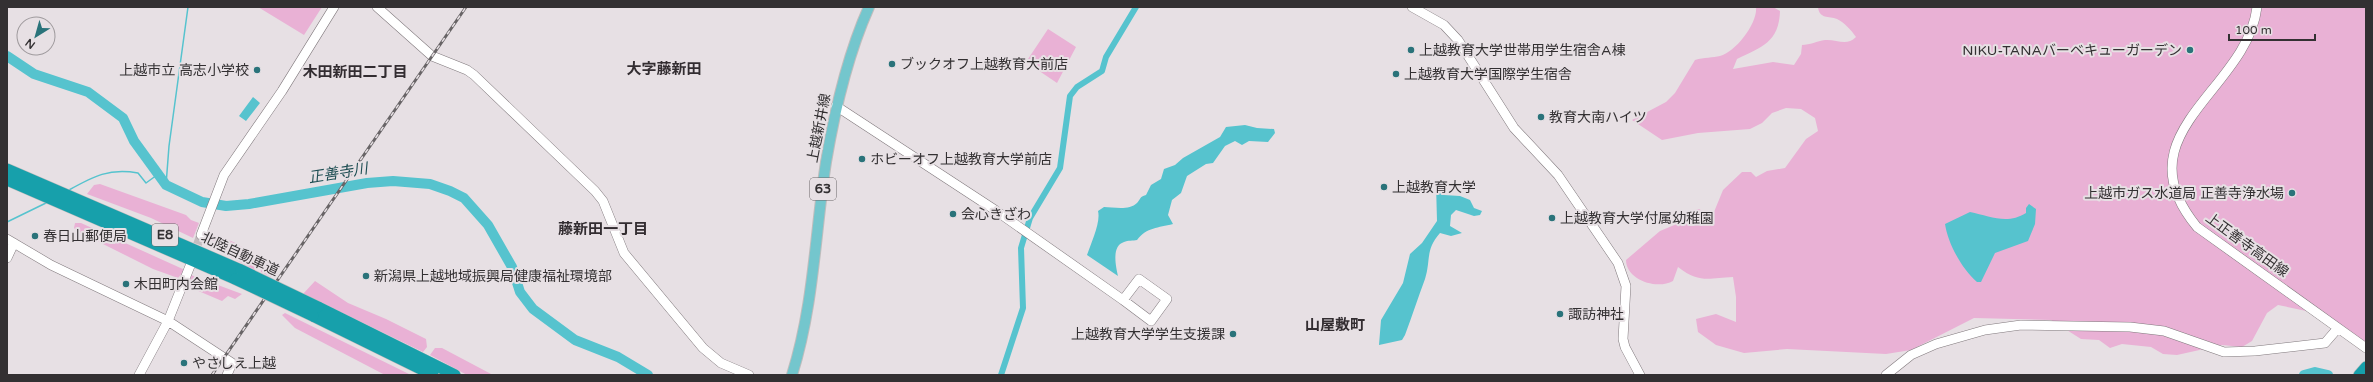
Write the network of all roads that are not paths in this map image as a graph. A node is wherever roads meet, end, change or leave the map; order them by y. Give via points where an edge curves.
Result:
1 (334, 7) edge
2 (377, 7) edge
3 (869, 7) edge
4 (1412, 7) edge
5 (2257, 7) edge
6 (836, 106) junction
7 (7, 168) edge
8 (7, 180) edge
9 (85, 207) junction
10 (201, 235) tunnel mouth
11 (10, 241) edge
12 (7, 258) edge
13 (190, 266) tunnel mouth
14 (1123, 300) junction
15 (316, 312) junction
16 (168, 321) junction
17 (2338, 328) junction
18 (2366, 348) edge
19 (2366, 367) edge
20 (139, 375) edge
21 (227, 375) edge
22 (433, 375) edge
23 (455, 375) edge
24 (749, 375) edge
25 (792, 375) edge
26 (1640, 375) edge
27 (1886, 375) edge
28 (2359, 375) edge

1 - 10 street via 282,91 243,145 219,184
2 - 24 street via 432,56 474,75 585,179 603,201 617,240 634,267 703,348 721,363
3 - 6 main road, 上越新井線 / 63
4 - 26 street via 1444,26 1458,40 1514,128 1558,175 1618,263 1626,286 1624,343
5 - 17 street, 上正善寺高田線 via 2243,47 2190,118 2177,141 2172,172 2177,196 2197,227
6 - 14 street via 995,210
6 - 25 main road, 上越新井線 / 63 via 805,326
7 - 9 highway, 北陸自動車道 / E8
8 - 9 highway, 北陸自動車道 / E8
9 - 15 highway, 北陸自動車道 / E8, bridge
11 - 12 street
11 - 16 street via 51,265
13 - 16 street
14 - 14 street via 1139,279 1167,299 1151,321
15 - 22 highway, 北陸自動車道 / E8
15 - 23 highway, 北陸自動車道 / E8
16 - 20 street
16 - 21 street via 232,363
17 - 18 street, 上正善寺高田線
17 - 27 street via 2325,343 2224,352 2164,332 2130,327 2021,324 1985,330 1936,344 1911,355
19 - 28 highway

